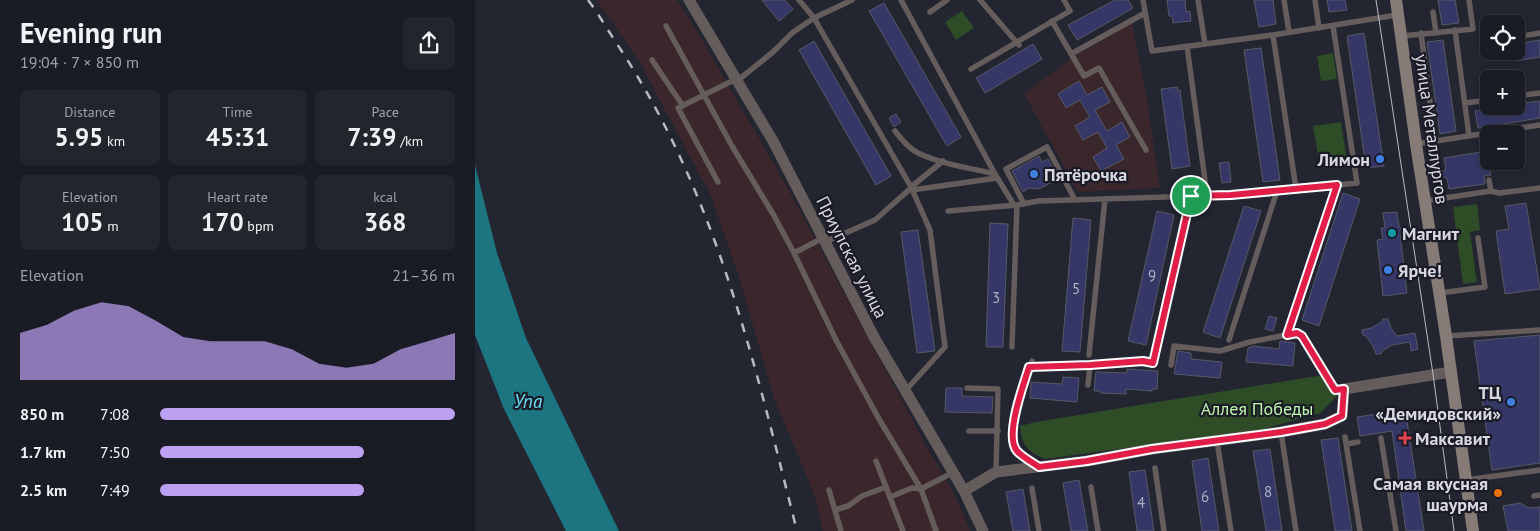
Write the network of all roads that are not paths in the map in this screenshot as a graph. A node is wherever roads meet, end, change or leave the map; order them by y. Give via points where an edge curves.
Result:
1 (689, 0) edge
2 (799, 0) edge
3 (852, 0) edge
4 (901, 0) edge
5 (947, 0) edge
6 (980, 0) edge
7 (1063, 0) edge
8 (1143, 0) edge
9 (1198, 0) edge
10 (1284, 0) edge
11 (1315, 0) edge
12 (1396, 0) edge
13 (1469, 0) edge
14 (812, 8) dead end
15 (930, 12) dead end
16 (1433, 12) dead end
17 (1145, 13) junction
18 (1398, 15) junction
19 (814, 18) junction
20 (1052, 21) junction
21 (666, 26) dead end
22 (1333, 26) junction
23 (1319, 28) junction
24 (1455, 30) junction
25 (1289, 32) junction
26 (1421, 33) junction
27 (1436, 33) junction
28 (1540, 33) edge
29 (1273, 35) junction
30 (1402, 36) junction
31 (1525, 36) edge
32 (1018, 44) junction
33 (1205, 44) junction
34 (1187, 46) junction
35 (1071, 54) junction
36 (651, 60) dead end
37 (971, 69) dead end
38 (737, 80) junction
39 (1540, 93) edge
40 (1525, 95) edge
41 (703, 96) junction
42 (1480, 101) edge
43 (1465, 103) junction
44 (683, 106) junction
45 (1540, 125) edge
46 (1525, 127) edge
47 (895, 131) dead end
48 (1480, 134) edge
49 (1469, 136) junction
50 (1435, 141) junction
51 (1415, 144) junction
52 (1146, 150) dead end
53 (943, 161) junction
54 (996, 176) junction
55 (1489, 180) dead end
56 (718, 182) dead end
57 (1337, 185) junction
58 (911, 188) junction
59 (1540, 188) edge
60 (1296, 189) junction
61 (1277, 191) junction
62 (1491, 191) junction
63 (1207, 195) junction
64 (1191, 196) junction
65 (1105, 198) junction
66 (1075, 200) junction
67 (1425, 201) junction
68 (1024, 204) junction
69 (1015, 205) junction
70 (947, 211) dead end
71 (1478, 238) dead end
72 (824, 240) junction
73 (794, 253) junction
74 (1438, 294) junction
75 (1540, 330) edge
76 (1287, 335) junction
77 (1446, 336) junction
78 (1229, 340) dead end
79 (1012, 347) dead end
80 (1089, 355) dead end
81 (1090, 365) junction
82 (1171, 365) dead end
83 (1451, 372) junction
84 (1088, 385) dead end
85 (967, 388) dead end
86 (1344, 389) junction
87 (905, 390) junction
88 (969, 431) dead end
89 (998, 431) junction
90 (1281, 432) junction
91 (1345, 436) dead end
92 (1381, 438) dead end
93 (1217, 441) junction
94 (1359, 442) dead end
95 (1347, 444) junction
96 (876, 461) dead end
97 (1039, 467) junction
98 (1155, 468) dead end
99 (1540, 470) edge
100 (996, 472) junction
101 (953, 473) junction
102 (1466, 480) junction
103 (886, 487) junction
104 (1032, 488) dead end
105 (1091, 488) dead end
106 (921, 489) junction
107 (829, 490) dead end
108 (964, 491) junction
109 (890, 497) junction
110 (835, 510) junction
111 (841, 531) edge
112 (903, 531) edge
113 (935, 531) edge
114 (983, 531) edge
115 (1039, 531) edge
116 (1098, 531) edge
117 (1164, 531) edge
118 (1231, 531) edge
119 (1297, 531) edge
120 (1360, 531) edge
121 (1396, 531) edge
122 (1473, 531) edge

1 - 38 street, Приупская улица
2 - 19 lane
3 - 19 lane
4 - 54 lane
5 - 15 lane
6 - 32 lane
7 - 20 lane via 1069,11
8 - 17 lane
9 - 33 lane
10 - 25 lane
11 - 23 lane
12 - 18 main road, улица Металлургов
13 - 24 lane via 1473,29
14 - 19 lane
16 - 27 lane
17 - 34 lane via 1152,51
17 - 35 lane
18 - 22 lane
18 - 30 main road, улица Металлургов
19 - 38 lane
19 - 58 lane
20 - 32 lane
20 - 35 lane
21 - 41 lane
22 - 23 lane
22 - 57 lane via 1357,182
23 - 25 lane
24 - 27 lane
24 - 43 lane
25 - 29 lane
26 - 27 lane
26 - 30 lane
26 - 50 lane
28 - 31 lane
29 - 33 lane
29 - 60 lane
30 - 51 main road, улица Металлургов
32 - 37 lane
33 - 34 lane
34 - 63 lane
35 - 52 lane via 1084,76 1099,68
36 - 44 lane
38 - 41 lane
38 - 72 street, Приупская улица
39 - 40 lane
41 - 44 lane
41 - 73 lane
42 - 43 lane
43 - 49 lane
44 - 56 lane via 678,108
45 - 46 lane
47 - 53 lane via 917,152
48 - 49 lane
49 - 50 lane
50 - 51 lane
51 - 67 main road, улица Металлургов
53 - 54 lane
53 - 58 lane
54 - 58 lane
54 - 69 lane
55 - 62 lane
57 - 60 lane
57 - 76 lane
58 - 72 lane via 875,220
58 - 87 lane via 931,230 945,346
59 - 62 lane
60 - 61 lane
61 - 63 lane
61 - 78 lane
62 - 67 lane
63 - 64 lane
64 - 65 lane
64 - 81 lane via 1153,363
65 - 66 lane
65 - 80 lane
66 - 68 lane
66 - 68 lane via 1047,147 1006,169
67 - 74 main road, улица Металлургов
68 - 69 lane
69 - 70 lane
69 - 79 lane
71 - 74 lane via 1485,287
72 - 73 lane
72 - 87 street, Приупская улица
73 - 106 lane via 837,342
74 - 77 main road, улица Металлургов
75 - 77 lane
76 - 82 lane via 1221,351 1174,346
76 - 86 lane via 1297,333 1302,336 1335,390
77 - 83 main road, улица Металлургов
81 - 84 lane
81 - 97 lane via 1030,364 1017,405 1013,442 1016,450
83 - 86 street
83 - 102 main road, улица Металлургов
85 - 89 lane via 998,389
86 - 90 street via 1342,416 1325,424
87 - 101 street, Приупская улица
88 - 89 lane
89 - 100 lane
90 - 93 street
90 - 119 lane
91 - 95 lane
92 - 121 lane
93 - 97 street
93 - 118 lane
94 - 95 lane
95 - 120 lane
96 - 103 lane
97 - 100 street
98 - 117 lane
99 - 102 lane
100 - 108 street
101 - 106 lane
101 - 108 street, Приупская улица
102 - 122 main road, улица Металлургов
103 - 109 lane
103 - 110 lane
104 - 115 lane
105 - 116 lane
106 - 109 lane via 912,488
106 - 113 lane
107 - 110 lane
108 - 114 street, Приупская улица
109 - 112 lane
110 - 111 lane

